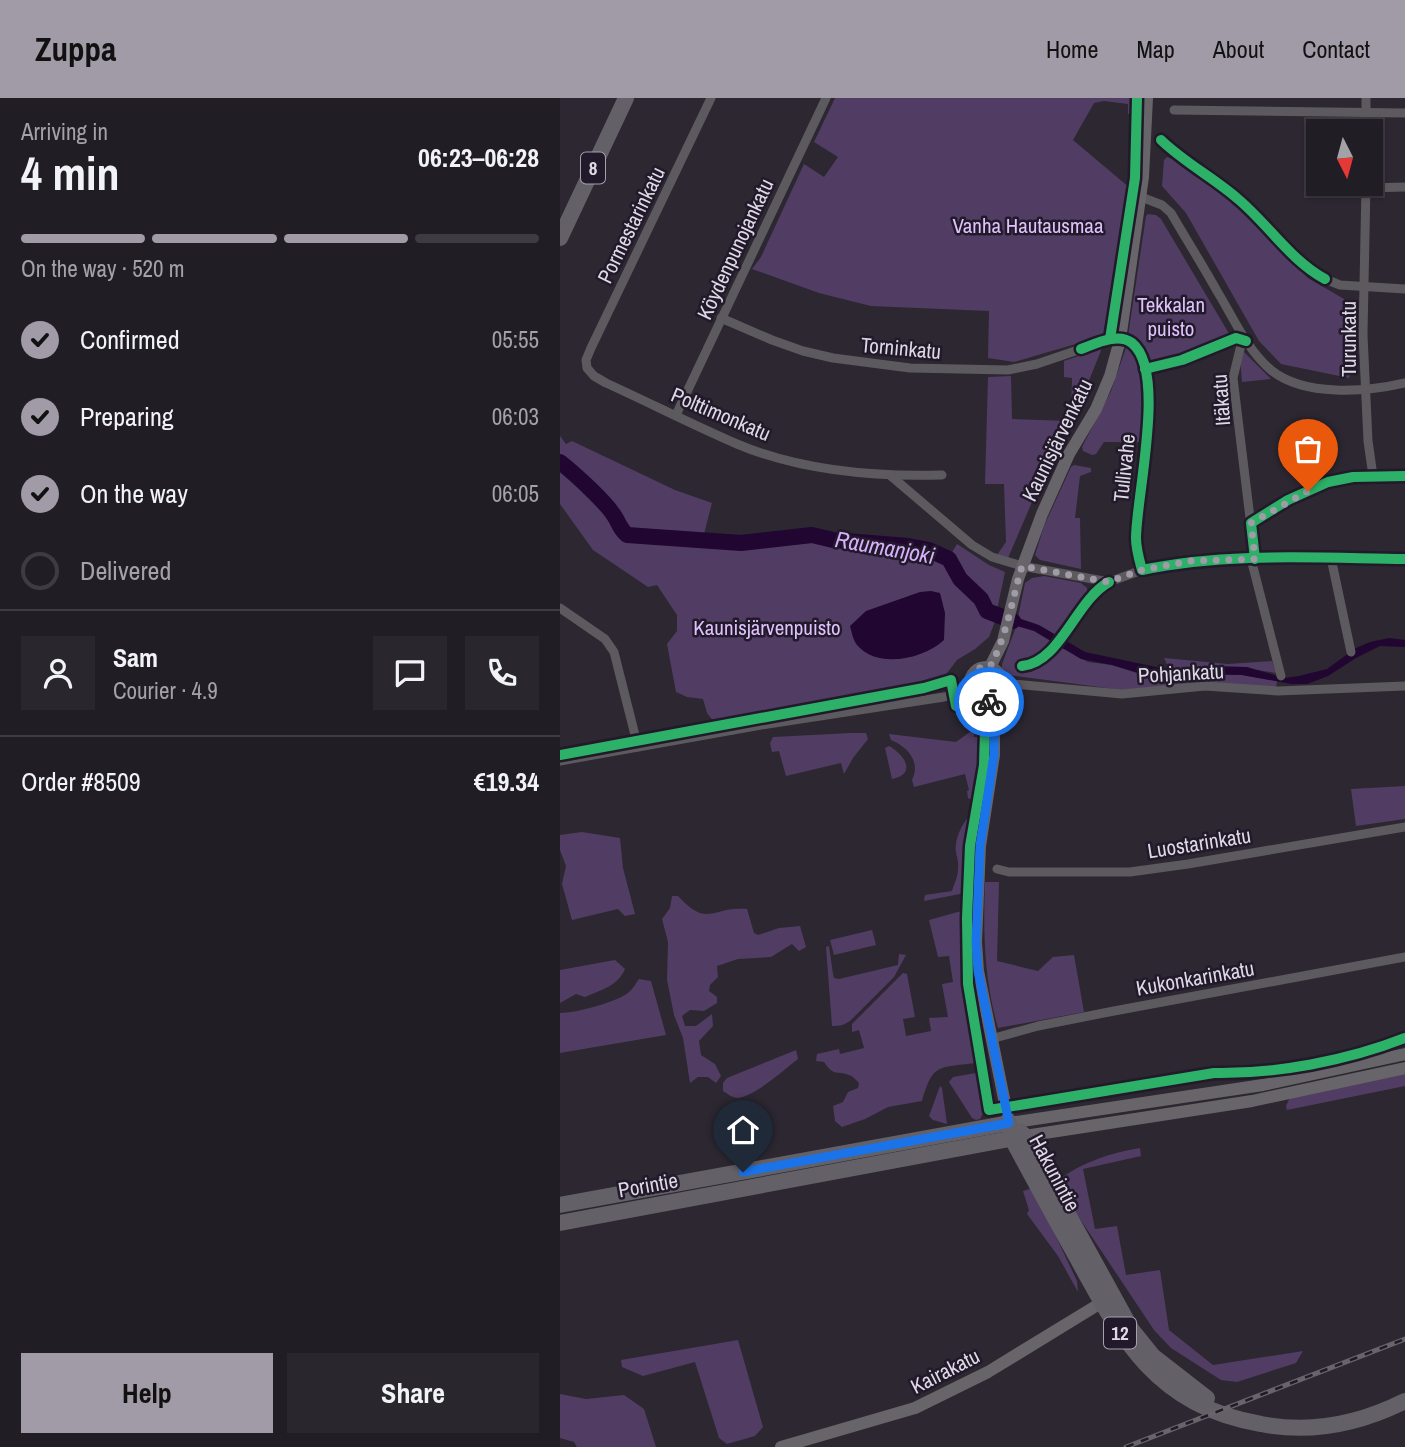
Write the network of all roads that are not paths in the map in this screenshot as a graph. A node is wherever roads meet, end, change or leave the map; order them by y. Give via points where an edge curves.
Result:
1 (626, 98) edge
2 (711, 98) edge
3 (826, 98) edge
4 (1147, 98) edge
5 (1366, 98) edge
6 (1174, 110) dead end
7 (1366, 113) junction
8 (1405, 113) edge
9 (1366, 119) edge
10 (1383, 186) edge
11 (1405, 187) edge
12 (1366, 196) edge
13 (1141, 197) junction
14 (560, 237) edge
15 (1325, 279) dead end
16 (1365, 287) junction
17 (1405, 289) edge
18 (721, 318) junction
19 (1246, 341) junction
20 (1081, 349) dead end
21 (587, 368) joint
22 (1145, 369) dead end
23 (1402, 384) edge
24 (1366, 390) junction
25 (676, 415) junction
26 (942, 475) dead end
27 (891, 476) junction
28 (1373, 476) junction
29 (1405, 476) edge
30 (1251, 523) junction
31 (1331, 558) junction
32 (1253, 559) junction
33 (1405, 559) edge
34 (1022, 566) junction
35 (1142, 570) junction
36 (560, 608) edge
37 (1351, 652) dead end
38 (990, 667) junction
39 (1281, 676) dead end
40 (1002, 683) junction
41 (1405, 686) edge
42 (971, 690) junction
43 (989, 699) junction
44 (638, 747) junction
45 (560, 761) edge
46 (1405, 827) edge
47 (998, 870) dead end
48 (1405, 957) edge
49 (991, 1039) junction
50 (1405, 1054) edge
51 (1405, 1068) edge
52 (1015, 1133) junction
53 (984, 1140) junction
54 (1032, 1162) junction
55 (560, 1205) edge
56 (560, 1223) edge
57 (1107, 1300) junction
58 (1405, 1401) edge
59 (781, 1447) edge

1 - 14 highway, 8
2 - 21 street, Pormestarinkatu via 591,348
3 - 18 street, Köydenpunojankatu
4 - 13 main road, Kaunisjärvenkatu
5 - 7 street
6 - 7 street
7 - 8 street
7 - 9 street
10 - 11 street
12 - 16 street
13 - 19 street via 1171,213
13 - 34 main road, Kaunisjärvenkatu via 1110,376 1069,454
15 - 16 street, Turunkatu
16 - 17 street
16 - 24 street, Turunkatu
18 - 20 street, Torninkatu via 803,351 910,368 1008,370
18 - 25 street, Köydenpunojankatu
19 - 24 street via 1269,369 1287,380 1322,388
19 - 30 street, Itäkatu via 1233,378
21 - 25 street, Polttimonkatu via 606,383
22 - 35 street, Tullivahe via 1148,434 1136,538
23 - 24 street
24 - 28 street, Turunkatu
25 - 27 street, Polttimonkatu via 740,445 790,460
26 - 27 street, Polttimonkatu
27 - 34 street via 972,545
28 - 29 street
28 - 30 street via 1328,482
30 - 32 street, Itäkatu
31 - 32 street
31 - 33 street
31 - 37 street
32 - 35 street via 1190,561
32 - 39 street, Itäkatu
34 - 35 street via 1108,582
34 - 38 main road, Kaunisjärvenkatu via 1007,627
36 - 44 street via 605,639 614,652
38 - 40 main road via 999,673
38 - 42 main road via 973,673
40 - 41 street, Pohjankatu via 1122,694 1205,686 1278,691
40 - 43 main road
42 - 43 main road via 979,698
42 - 44 street
43 - 49 main road via 994,755 980,846 976,942
44 - 45 street
46 - 47 street, Luostarinkatu via 1130,872
48 - 49 street, Kukonkarinkatu via 1038,1026
49 - 52 main road
50 - 52 main road, Porintie
51 - 52 main road, Porintie via 1252,1101
52 - 53 highway, Porintie
52 - 54 highway, Hakunintie / 12
53 - 54 highway
53 - 55 highway, Porintie via 949,1134
53 - 56 highway, Porintie via 953,1150
54 - 57 highway, Hakunintie / 12
57 - 58 highway, Hakunintie / 12 via 1139,1358 1174,1390 1227,1418 1291,1428 1325,1427 1362,1420
57 - 59 main road, Kairakatu via 988,1372 922,1405

